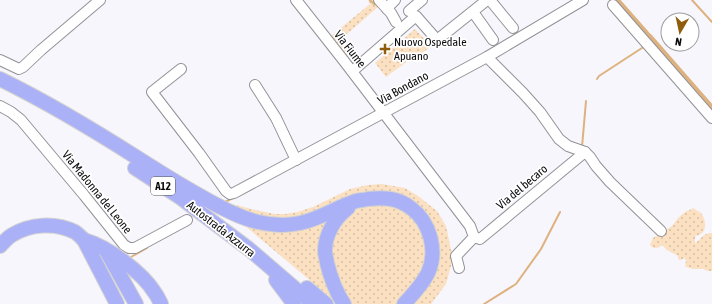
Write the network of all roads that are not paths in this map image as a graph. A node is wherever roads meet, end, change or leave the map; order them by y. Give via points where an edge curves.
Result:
1 (100, 0) edge
2 (296, 0) edge
3 (379, 0) edge
4 (395, 0) edge
5 (422, 0) edge
6 (489, 0) edge
7 (583, 0) edge
8 (613, 5) dead end
9 (389, 11) junction
10 (409, 11) dead end
11 (473, 12) junction
12 (396, 22) dead end
13 (513, 28) dead end
14 (493, 40) dead end
15 (487, 57) junction
16 (0, 60) edge
17 (356, 68) dead end
18 (180, 69) dead end
19 (0, 79) edge
20 (255, 85) dead end
21 (0, 88) edge
22 (0, 106) edge
23 (384, 114) junction
24 (711, 115) edge
25 (585, 152) junction
26 (296, 160) junction
27 (184, 188) junction
28 (357, 200) junction
29 (187, 220) dead end
30 (22, 231) junction
31 (661, 231) dead end
32 (229, 234) junction
33 (474, 237) junction
34 (0, 240) edge
35 (84, 240) junction
36 (0, 246) edge
37 (0, 250) edge
38 (106, 250) junction
39 (0, 256) edge
40 (459, 268) dead end
41 (117, 304) edge
42 (136, 304) edge
43 (161, 304) edge
44 (294, 304) edge
45 (312, 304) edge
46 (326, 304) edge
47 (344, 304) edge
48 (404, 304) edge

1 - 16 street via 23,67 19,69
2 - 23 street, Via Fiume
3 - 9 street
4 - 9 street via 388,7
5 - 10 street
6 - 11 street
6 - 13 street
7 - 15 street, Via Bondano
8 - 24 street
9 - 12 street
11 - 14 street
11 - 17 street via 437,40 416,16
15 - 23 street, Via Bondano
15 - 25 street via 535,107 559,139 568,146
18 - 26 street, Via Bondano via 152,92 226,191 234,193
19 - 27 highway, Autostrada Azzurra / A12 via 86,126
20 - 26 street via 276,118
21 - 32 highway, Autostrada Azzurra / A12 via 82,134 181,198
22 - 29 street, Via Madonna del Leone via 21,120 124,245 135,248
23 - 26 street, Via Bondano
23 - 33 street, Via Fiume via 470,226
25 - 31 street via 610,182
25 - 33 street, Via del becaro via 480,239
27 - 28 highway via 231,213 258,222 280,225 300,224
27 - 46 highway, A12 via 257,244
28 - 47 highway via 334,222 327,236 325,251 331,280
28 - 48 highway via 387,198 398,201 420,216 429,232 432,260 428,273 418,290
30 - 34 highway via 9,234
30 - 35 highway via 50,225 76,232
30 - 36 highway via 12,235
30 - 37 highway
30 - 39 highway
32 - 44 highway via 278,282
32 - 45 highway, Autostrada Azzurra / A12
33 - 40 street via 456,256
35 - 38 highway via 94,242
35 - 41 highway
38 - 42 highway
38 - 43 highway via 142,277

